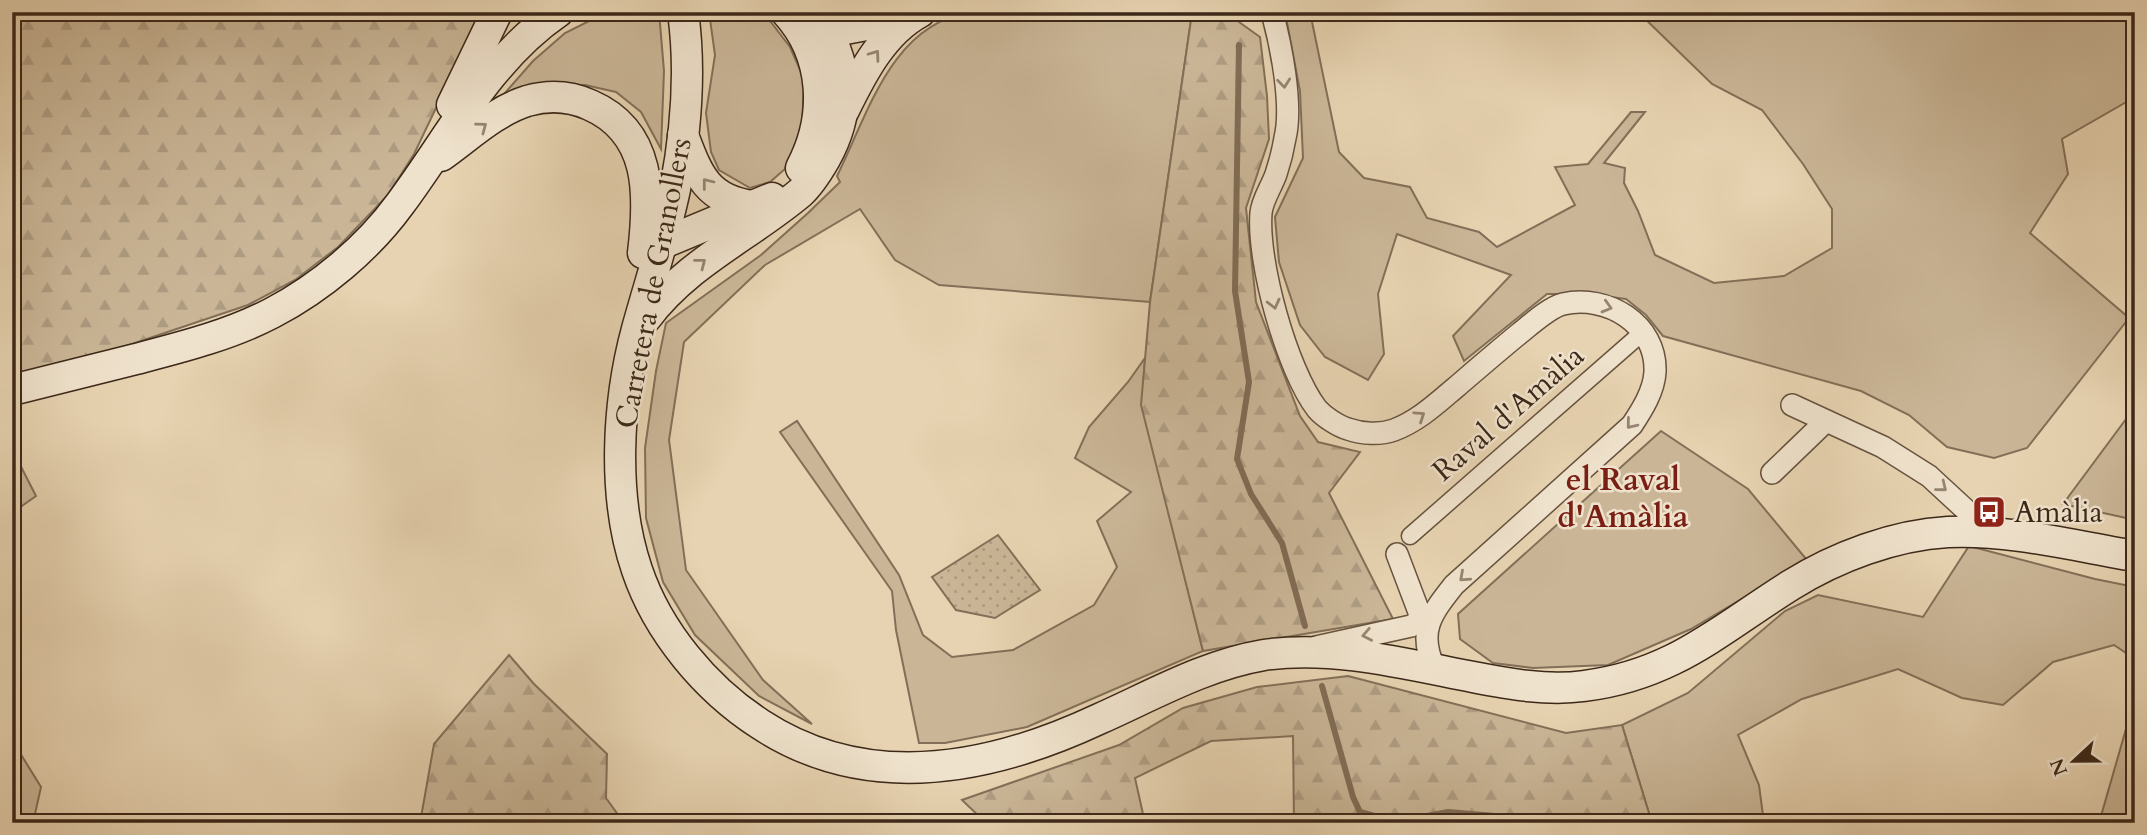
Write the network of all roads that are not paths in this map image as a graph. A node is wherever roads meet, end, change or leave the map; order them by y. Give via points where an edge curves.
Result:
1 (497, 12) edge
2 (558, 12) edge
3 (683, 12) edge
4 (786, 12) edge
5 (799, 12) edge
6 (1271, 13) edge
7 (916, 15) edge
8 (831, 19) edge
9 (844, 110) junction
10 (816, 131) junction
11 (683, 135) junction
12 (429, 162) junction
13 (753, 206) junction
14 (661, 244) junction
15 (637, 330) junction
16 (1643, 332) junction
17 (12, 390) edge
18 (1792, 405) dead end
19 (1826, 421) junction
20 (1772, 473) dead end
21 (1976, 532) junction
22 (1410, 536) dead end
23 (1397, 554) dead end
24 (2135, 556) edge
25 (1427, 617) junction
26 (1294, 652) junction
27 (1435, 669) junction

1 - 12 main road
2 - 12 main road via 514,48 470,101
3 - 11 main road, Carretera de Granollers via 687,68
4 - 10 main road via 813,56 820,104
5 - 8 main road via 810,23
6 -> 16 street via 1280,41 1286,134 1261,210 1261,242 1278,319 1298,374 1318,410 1342,428 1362,434 1392,431 1419,418 1533,322 1562,304 1597,303 1622,311
7 - 8 main road
9 -> 7 main road via 891,34
8 - 9 main road
8 - 10 main road via 825,50 830,85
15 -> 9 main road via 685,276 802,191 836,139
10 - 13 main road via 792,183
13 -> 11 main road via 729,201 705,184
11 - 14 main road, Carretera de Granollers
12 -> 15 main road via 503,111 544,97 583,102 621,124 642,162 646,183
12 - 17 main road via 400,205 366,243 310,289 270,314 172,350
13 - 14 main road
14 - 15 main road, Carretera de Granollers
15 - 26 main road, Carretera de Granollers via 622,415 621,456 624,507 638,574 674,642 705,680 747,716 796,744 828,756 889,768 961,764 1063,735 1210,669
16 - 22 street, Raval d'Amàlia
16 -> 25 street via 1655,373 1647,400 1632,425 1454,585
18 - 19 street
19 - 20 street
19 -> 21 street via 1929,476 1967,510
21 - 24 main road, Carretera de Granollers
21 - 27 main road, Carretera de Granollers via 1916,537 1853,555 1794,583 1673,661 1615,681 1547,687
23 - 25 street
25 -> 26 street via 1411,626
25 - 27 street via 1429,656
26 - 27 main road, Carretera de Granollers

